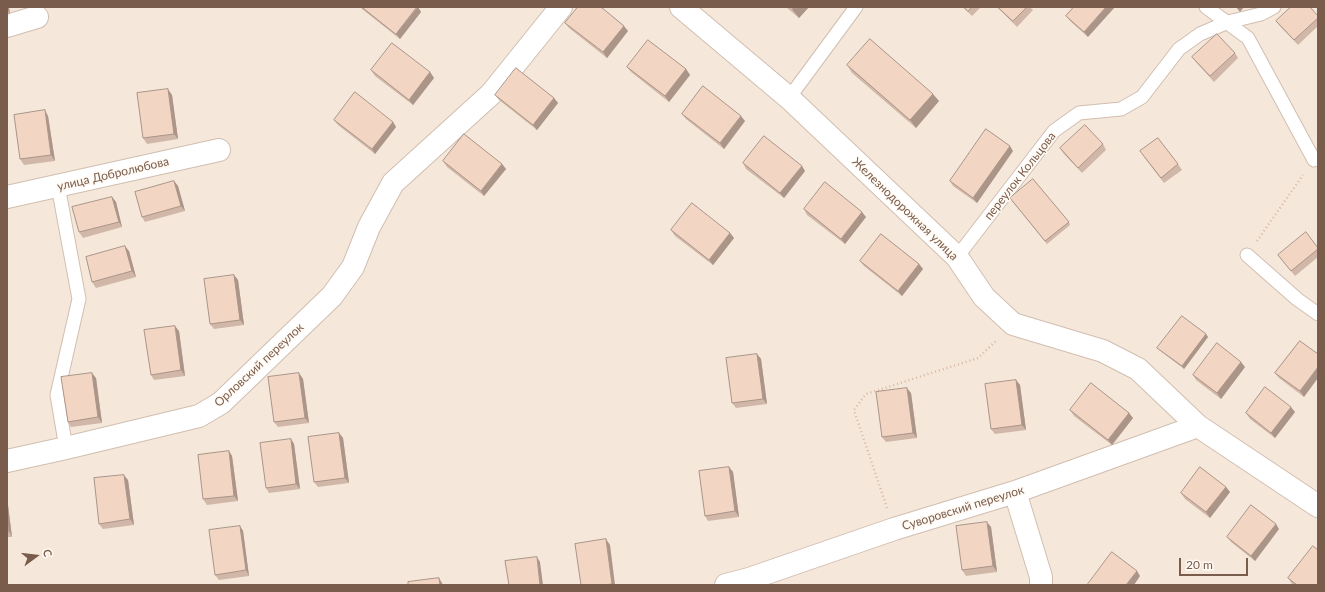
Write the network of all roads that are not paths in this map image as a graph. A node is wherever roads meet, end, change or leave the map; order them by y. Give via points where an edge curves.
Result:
1 (561, 7) edge
2 (681, 7) edge
3 (856, 7) edge
4 (1206, 7) edge
5 (1274, 7) edge
6 (37, 12) edge
7 (1228, 22) junction
8 (7, 26) edge
9 (789, 98) junction
10 (219, 150) dead end
11 (1314, 160) road end
12 (58, 186) junction
13 (7, 197) edge
14 (1247, 255) road end
15 (957, 257) junction
16 (1318, 314) edge
17 (1198, 426) junction
18 (66, 448) junction
19 (7, 461) edge
20 (1015, 492) junction
21 (1318, 506) edge
22 (751, 582) edge
23 (726, 585) edge
24 (1041, 585) edge

1 - 18 street, Орловский переулок via 491,94 393,184 369,227 353,267 332,296 221,403 199,416
2 - 9 street, Железнодорожная улица
3 - 9 lane
4 - 7 lane
5 - 7 lane, переулок Кольцова via 1261,14
6 - 8 street
7 - 11 lane via 1248,38
7 - 15 lane, переулок Кольцова via 1200,34 1180,50 1142,97 1121,109 1079,113 1054,131
9 - 15 street, Железнодорожная улица
10 - 12 street, улица Добролюбова
12 - 13 street, улица Добролюбова
12 - 18 lane via 79,299 57,395
14 - 16 lane via 1297,300
15 - 17 street, Железнодорожная улица via 984,297 1013,324 1103,351 1138,369
17 - 20 street, Суворовский переулок
17 - 21 street, Железнодорожная улица
18 - 19 street, Орловский переулок
20 - 22 street, Суворовский переулок via 894,529
20 - 24 street via 1041,577
22 - 23 street, Суворовский переулок

